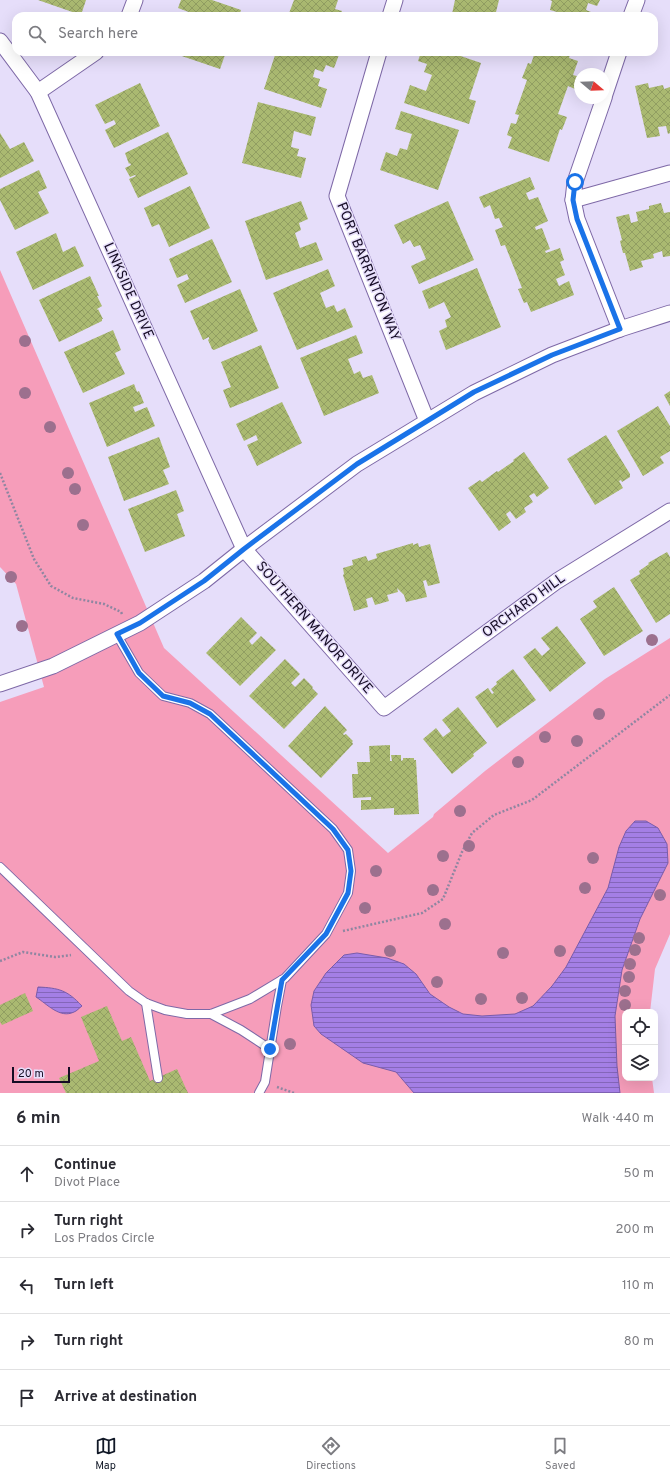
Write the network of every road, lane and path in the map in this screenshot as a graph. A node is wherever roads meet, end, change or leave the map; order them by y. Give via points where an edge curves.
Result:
1 (135, 0) edge
2 (394, 0) edge
3 (637, 0) edge
4 (130, 12) edge
5 (391, 12) edge
6 (633, 12) edge
7 (0, 41) edge
8 (90, 56) edge
9 (378, 56) edge
10 (618, 56) edge
11 (610, 80) edge
12 (38, 92) junction
13 (602, 104) edge
14 (670, 173) edge
15 (573, 200) junction
16 (670, 313) edge
17 (620, 329) junction
18 (427, 421) junction
19 (0, 473) edge
20 (670, 511) edge
21 (244, 549) junction
22 (122, 632) junction
23 (0, 684) edge
24 (670, 695) edge
25 (384, 708) joint
26 (0, 867) edge
27 (326, 934) junction
28 (84, 948) junction
29 (0, 961) edge
30 (282, 980) junction
31 (146, 1003) junction
32 (211, 1014) junction
33 (270, 1049) junction
34 (158, 1078) dead end
35 (259, 1093) edge

1 - 4 street
2 - 5 street
3 - 6 street
7 - 12 street, LINKSIDE DRIVE
8 - 12 street
9 - 18 street, PORT BARRINTON WAY via 337,196
10 - 11 street
12 - 21 street, LINKSIDE DRIVE
13 - 15 street via 575,182
14 - 15 street
15 - 17 street via 577,219
16 - 17 street
17 - 18 street via 552,355 474,392
18 - 21 street via 357,464
19 - 22 path via 34,559 51,586 73,598 104,604 121,612
20 - 25 street, ORCHARD HILL via 556,581
21 - 22 street via 204,581
21 - 25 street, SOUTHERN MANOR DRIVE
22 - 23 street via 53,666
22 - 27 lane via 139,673 163,696 190,703 210,714 333,829 348,850 351,871 348,893
24 - 27 path via 532,800 494,815 472,833 443,899 422,913
26 - 28 lane
27 - 30 lane
28 - 29 path via 70,956 55,957 23,952
28 - 31 lane via 129,991
30 - 32 lane via 250,999
30 - 33 lane
31 - 32 lane via 187,1014
31 - 34 lane
32 - 33 lane
33 - 35 lane via 265,1082

